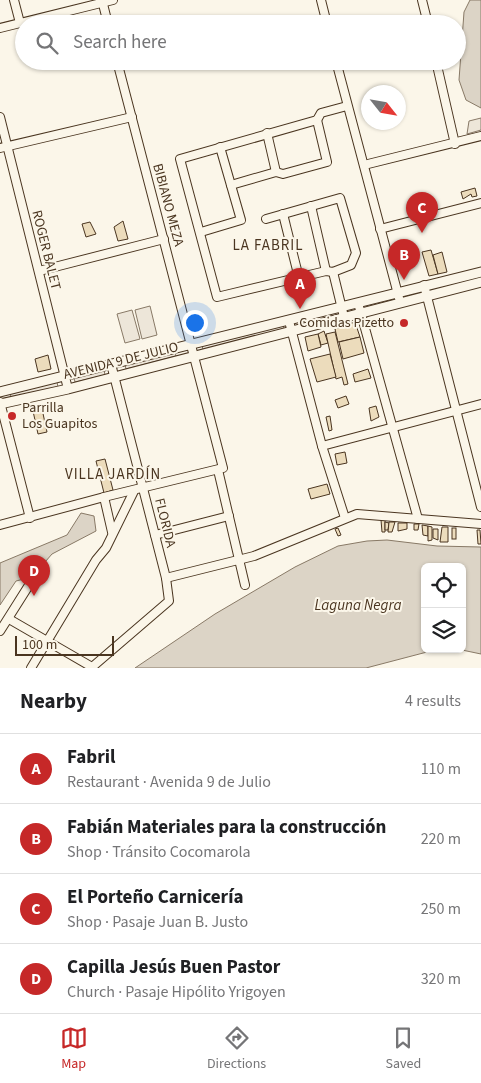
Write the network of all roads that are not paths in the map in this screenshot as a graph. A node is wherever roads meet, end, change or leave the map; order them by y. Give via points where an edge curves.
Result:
1 (14, 0) edge
2 (112, 0) edge
3 (422, 0) edge
4 (102, 1) edge
5 (324, 1) edge
6 (18, 15) edge
7 (50, 15) edge
8 (106, 15) edge
9 (326, 15) edge
10 (426, 15) edge
11 (15, 24) edge
12 (0, 28) edge
13 (119, 70) edge
14 (338, 70) edge
15 (438, 70) edge
16 (347, 106) junction
17 (0, 117) edge
18 (132, 117) junction
19 (317, 120) junction
20 (267, 134) junction
21 (481, 136) edge
22 (455, 144) junction
23 (4, 147) edge
24 (220, 147) junction
25 (364, 166) junction
26 (276, 172) junction
27 (231, 184) junction
28 (481, 203) edge
29 (311, 206) junction
30 (283, 214) junction
31 (266, 219) dead end
32 (380, 229) junction
33 (200, 232) junction
34 (164, 240) junction
35 (39, 271) junction
36 (330, 271) junction
37 (481, 272) edge
38 (299, 278) junction
39 (481, 282) edge
40 (424, 285) junction
41 (397, 292) junction
42 (427, 295) junction
43 (400, 302) junction
44 (341, 307) junction
45 (359, 308) junction
46 (344, 317) junction
47 (290, 321) junction
48 (292, 330) junction
49 (191, 346) junction
50 (193, 356) junction
51 (111, 364) junction
52 (65, 376) junction
53 (114, 377) junction
54 (68, 389) junction
55 (0, 392) edge
56 (0, 403) edge
57 (481, 404) edge
58 (456, 410) junction
59 (392, 427) junction
60 (322, 446) junction
61 (481, 465) edge
62 (471, 467) junction
63 (221, 469) junction
64 (143, 489) junction
65 (134, 491) junction
66 (104, 497) junction
67 (481, 507) edge
68 (229, 516) junction
69 (30, 518) junction
70 (345, 518) junction
71 (418, 519) junction
72 (481, 524) edge
73 (0, 526) edge
74 (112, 532) junction
75 (155, 535) junction
76 (239, 559) junction
77 (166, 578) junction
78 (31, 582) dead end
79 (245, 585) dead end
80 (9, 619) junction
81 (0, 631) edge
82 (48, 641) junction
83 (92, 667) edge
84 (30, 668) edge

1 - 6 street
2 - 4 street
3 - 10 street
4 - 7 street
4 - 8 street
5 - 9 street
11 - 12 street
13 - 18 street, BIBIANO MEZA
14 - 16 street
15 - 22 street
16 - 19 street via 321,113
16 - 25 street
17 - 23 street, ROGER BALET
18 - 23 street
18 - 34 street, BIBIANO MEZA
19 - 20 street
19 - 26 street via 327,162 283,174
20 - 24 street
20 - 26 street
21 - 22 street
22 - 25 street
23 - 35 street, ROGER BALET
24 - 27 street
24 - 33 street via 180,159
25 - 32 street
26 - 27 street
27 - 33 street via 241,220
28 - 32 street
29 - 30 street
29 - 36 street
29 - 36 street via 340,198 356,253 352,266
30 - 31 street
30 - 38 street
32 - 41 street
33 - 38 street via 217,297
34 - 35 street
34 - 49 street, BIBIANO MEZA
35 - 52 street, ROGER BALET
36 - 38 street
36 - 44 street
37 - 40 main road, AVENIDA 9 DE JULIO
39 - 42 main road, AVENIDA 9 DE JULIO
40 - 41 main road, AVENIDA 9 DE JULIO
40 - 42 street
41 - 43 street
41 - 45 main road, AVENIDA 9 DE JULIO
42 - 43 main road, AVENIDA 9 DE JULIO
42 - 58 street
43 - 45 main road, AVENIDA 9 DE JULIO
44 - 45 main road, AVENIDA 9 DE JULIO
44 - 46 street
44 - 47 main road, AVENIDA 9 DE JULIO
45 - 46 main road, AVENIDA 9 DE JULIO
45 - 59 street
46 - 48 main road, AVENIDA 9 DE JULIO
47 - 48 street
47 - 49 main road, AVENIDA 9 DE JULIO
48 - 50 main road, AVENIDA 9 DE JULIO
48 - 60 street
49 - 50 street, BIBIANO MEZA
49 - 51 main road, AVENIDA 9 DE JULIO
50 - 53 main road, AVENIDA 9 DE JULIO
50 - 63 street, BIBIANO MEZA
51 - 52 main road, AVENIDA 9 DE JULIO
51 - 53 street, FLORIDA
52 - 54 street, ROGER BALET
52 - 55 main road, AVENIDA 9 DE JULIO
53 - 54 main road, AVENIDA 9 DE JULIO
53 - 64 street, FLORIDA
54 - 56 main road, AVENIDA 9 DE JULIO
56 - 69 street
57 - 58 street
58 - 59 street
58 - 62 street
59 - 60 street
59 - 71 street
60 - 70 street
61 - 62 street
62 - 67 street
63 - 64 street
63 - 68 street, BIBIANO MEZA
64 - 65 street
64 - 75 street, FLORIDA
65 - 66 street
65 - 74 street
66 - 69 street
66 - 74 street
68 - 75 street
68 - 76 street, BIBIANO MEZA
69 - 73 street
70 - 71 street via 357,514
70 - 76 street via 254,556
71 - 72 street
74 - 82 street via 106,548
75 - 77 street, FLORIDA
76 - 77 street
76 - 79 street, BIBIANO MEZA
77 - 83 street, FLORIDA via 170,601
78 - 80 street
80 - 81 street
80 - 82 street
82 - 83 street
82 - 84 street

